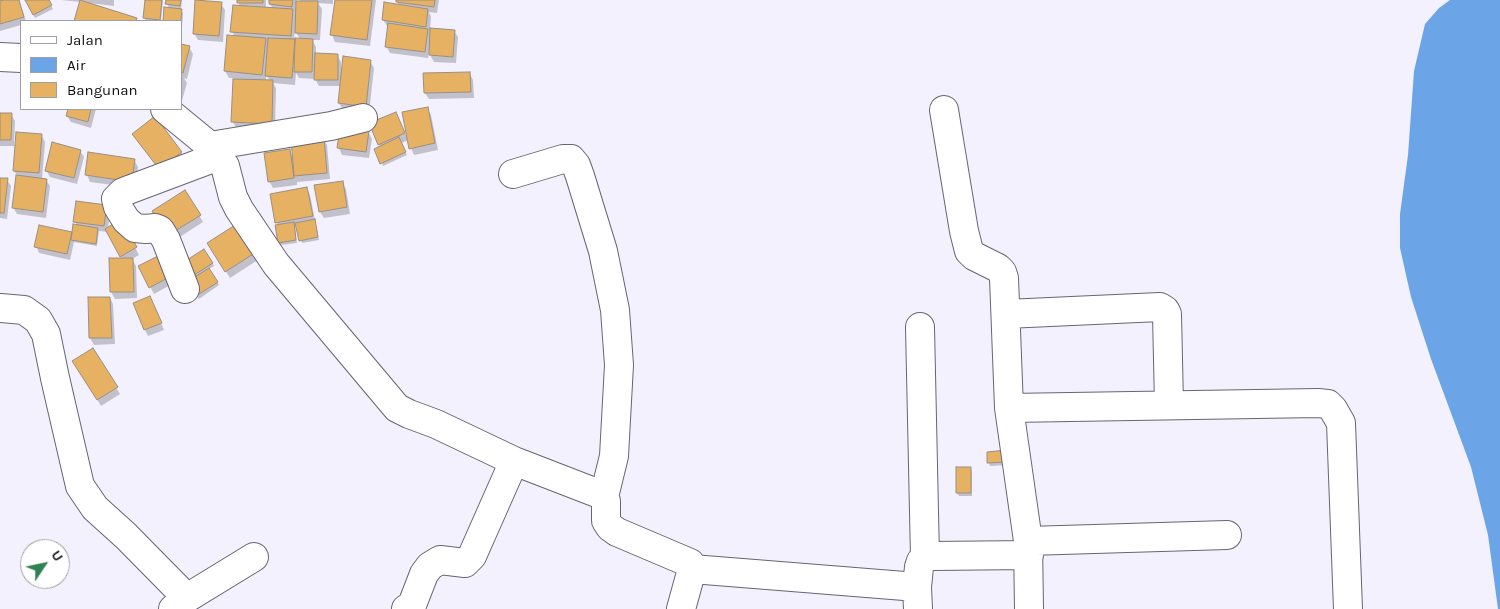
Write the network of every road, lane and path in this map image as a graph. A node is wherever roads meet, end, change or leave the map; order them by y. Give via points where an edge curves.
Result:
1 (0, 57) edge
2 (20, 58) edge
3 (167, 110) edge
4 (944, 110) dead end
5 (363, 118) dead end
6 (214, 151) junction
7 (513, 174) dead end
8 (185, 289) dead end
9 (0, 308) edge
10 (1006, 314) junction
11 (920, 327) dead end
12 (1169, 405) junction
13 (1009, 408) junction
14 (514, 461) junction
15 (604, 497) junction
16 (1227, 535) dead end
17 (1029, 548) junction
18 (254, 557) dead end
19 (924, 558) junction
20 (692, 569) junction
21 (917, 598) edge
22 (180, 603) edge
23 (406, 609) edge
24 (681, 609) edge
25 (1029, 609) edge
26 (1348, 609) edge

1 - 2 street
3 - 6 street
4 - 10 street via 969,251 1002,272
5 - 6 street
6 - 8 street via 123,192 116,200 126,220 135,228 160,230
6 - 14 street via 225,166 239,209 276,264 389,400 409,414
7 - 15 street via 571,159 580,176 603,251 615,310 619,365 614,456
9 - 22 street via 24,310 38,320 46,334 80,486 95,508 126,536
10 - 12 street via 1160,307 1167,314
10 - 13 street
11 - 19 street
12 - 13 street
12 - 26 street via 1318,403 1328,404 1333,409 1341,423
13 - 17 street
14 - 15 street
14 - 23 street via 472,556 465,563 440,560 430,566 412,605
15 - 20 street via 606,521 610,527 690,563
16 - 17 street
17 - 19 street
17 - 25 street
18 - 22 street
19 - 21 street via 919,567
20 - 21 street
20 - 24 street

